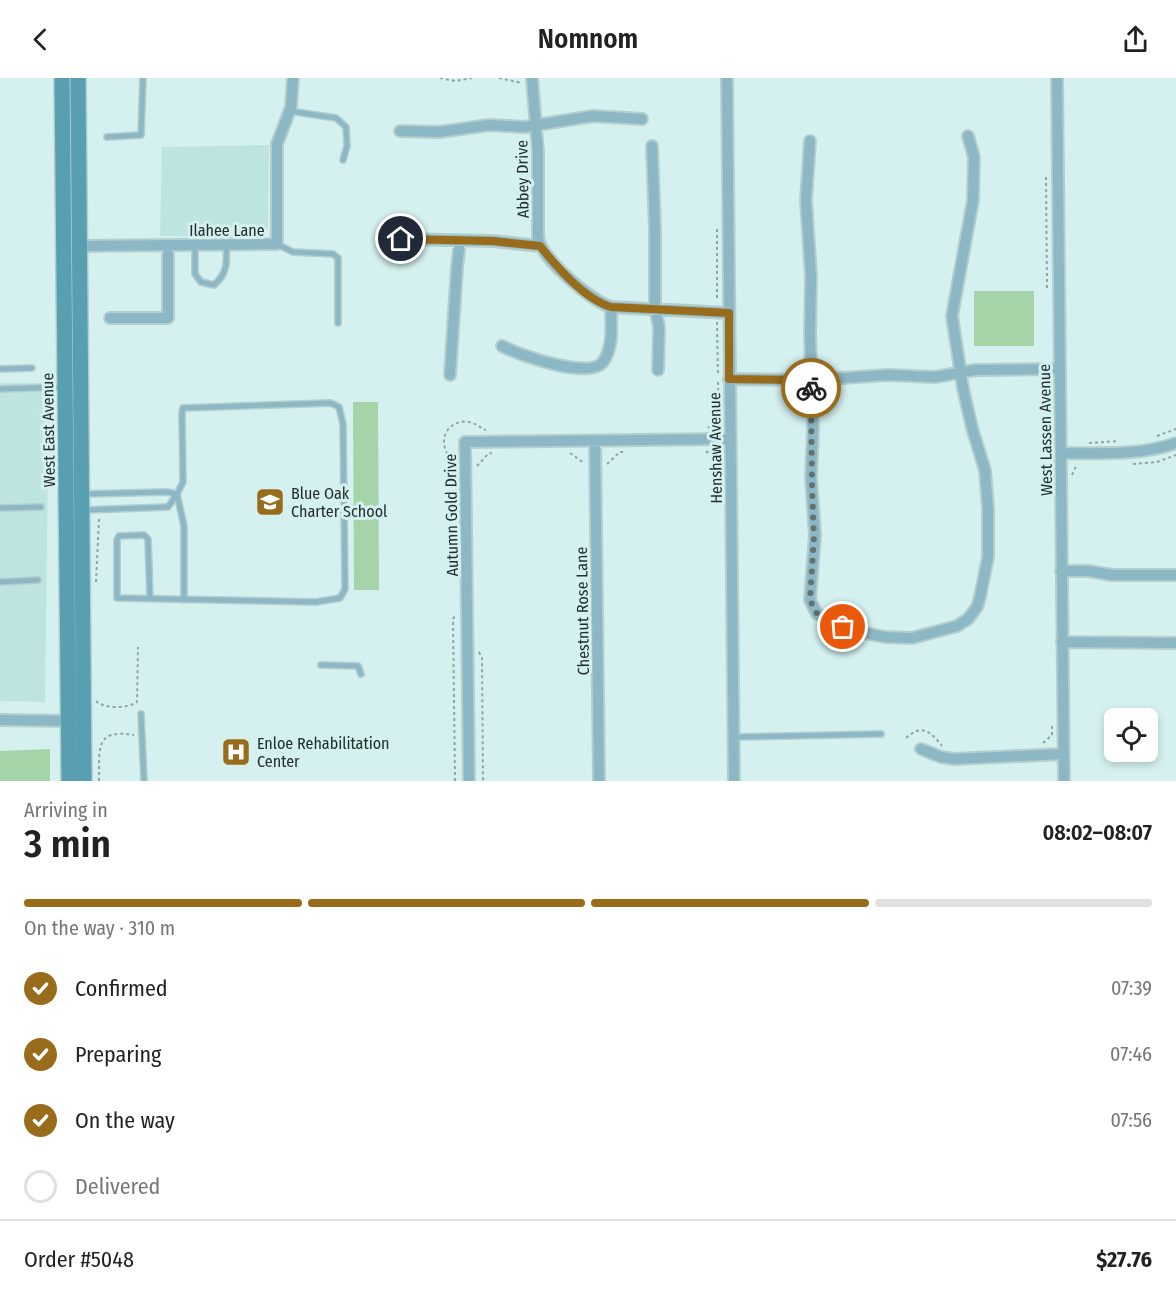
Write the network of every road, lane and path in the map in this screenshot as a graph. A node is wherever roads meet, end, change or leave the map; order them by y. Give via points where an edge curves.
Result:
1 (62, 78) edge
2 (78, 78) edge
3 (143, 78) edge
4 (293, 78) edge
5 (440, 78) edge
6 (472, 78) edge
7 (499, 78) edge
8 (728, 78) edge
9 (1057, 78) edge
10 (527, 81) edge
11 (289, 111) junction
12 (642, 119) dead end
13 (536, 124) junction
14 (400, 131) dead end
15 (968, 136) dead end
16 (107, 137) dead end
17 (810, 141) dead end
18 (652, 146) dead end
19 (343, 160) dead end
20 (1046, 169) dead end
21 (401, 239) dead end
22 (460, 241) junction
23 (226, 244) junction
24 (277, 244) junction
25 (168, 245) junction
26 (195, 245) junction
27 (80, 246) junction
28 (540, 246) junction
29 (1047, 296) dead end
30 (611, 307) junction
31 (655, 308) junction
32 (729, 313) junction
33 (110, 318) dead end
34 (338, 323) dead end
35 (502, 346) dead end
36 (32, 368) dead end
37 (0, 369) edge
38 (1059, 369) junction
39 (658, 370) dead end
40 (960, 372) junction
41 (450, 375) dead end
42 (729, 379) junction
43 (811, 380) junction
44 (65, 387) junction
45 (0, 389) edge
46 (1176, 429) edge
47 (730, 439) junction
48 (1150, 439) dead end
49 (595, 441) junction
50 (1120, 441) dead end
51 (1176, 443) edge
52 (1086, 445) dead end
53 (700, 451) dead end
54 (624, 452) dead end
55 (491, 453) dead end
56 (560, 453) dead end
57 (1061, 453) junction
58 (606, 466) dead end
59 (477, 468) dead end
60 (584, 471) dead end
61 (719, 472) dead end
62 (177, 494) junction
63 (82, 502) junction
64 (66, 503) junction
65 (41, 507) dead end
66 (0, 508) edge
67 (99, 519) dead end
68 (1061, 571) junction
69 (1176, 575) edge
70 (38, 580) dead end
71 (0, 582) edge
72 (95, 585) dead end
73 (150, 599) junction
74 (184, 600) junction
75 (1062, 642) junction
76 (1176, 643) edge
77 (138, 647) dead end
78 (479, 651) dead end
79 (321, 665) dead end
80 (361, 674) dead end
81 (93, 697) dead end
82 (141, 714) dead end
83 (0, 720) edge
84 (68, 721) junction
85 (84, 721) junction
86 (1052, 723) dead end
87 (881, 734) dead end
88 (734, 737) junction
89 (906, 738) dead end
90 (138, 739) dead end
91 (1035, 745) dead end
92 (947, 747) dead end
93 (921, 749) dead end
94 (1063, 754) junction
95 (69, 781) edge
96 (84, 781) edge
97 (99, 781) edge
98 (144, 781) edge
99 (469, 781) edge
100 (483, 781) edge
101 (599, 781) edge
102 (734, 781) edge
103 (1064, 781) edge

1 - 44 main road, West East Avenue
2 - 27 main road, West East Avenue
3 - 16 lane via 141,135
4 - 11 street, Ilahee Lane
5 - 6 path
7 - 10 path
8 - 32 street, Henshaw Avenue
9 - 38 street, West Lassen Avenue
10 - 13 street, Abbey Drive
11 - 19 lane via 336,117 346,126
11 - 24 street, Ilahee Lane via 276,150
12 - 13 street via 593,116
13 - 14 street via 439,132
13 - 28 street, Abbey Drive
15 - 40 street via 974,157 973,200 952,316
17 - 43 street via 806,200
18 - 31 street
20 - 29 path
21 - 22 street
22 - 28 street
22 - 41 street
23 - 24 street, Ilahee Lane
23 - 26 street, Ilahee Lane
23 - 26 lane via 227,266 222,278 213,285 201,282 195,274
24 - 34 lane via 293,252 333,254 338,258
25 - 26 street, Ilahee Lane
25 - 27 street, Ilahee Lane
25 - 33 street via 168,318
27 - 63 main road, West East Avenue
28 - 30 street via 587,294
30 - 31 street
30 - 35 street via 608,351 595,368 532,359
31 - 32 street
31 - 39 street
32 - 42 street, Henshaw Avenue
36 - 37 lane
38 - 40 street
38 - 57 street, West Lassen Avenue
40 - 43 street via 935,377 876,375
40 - 43 street via 985,470 989,526 986,573 977,607 968,619 957,626 912,638 850,630 821,616 811,606
42 - 43 street
42 - 47 street, Henshaw Avenue
44 - 45 lane
44 - 64 main road, West East Avenue
46 - 48 path
47 - 49 street, Autumn Gold Drive
47 - 88 street, Henshaw Avenue
49 - 99 street, Autumn Gold Drive via 465,442
49 - 101 street, Chestnut Rose Lane
50 - 52 path via 1091,441
51 - 57 street via 1140,452
53 - 61 path via 708,451 719,463
54 - 58 path
55 - 59 path
56 - 60 path via 572,453 584,462
57 - 68 street, West Lassen Avenue
62 - 63 lane
62 - 63 lane via 168,507
62 - 74 lane via 184,526
62 - 74 lane via 183,482 183,408 331,403 339,407 343,424 345,577 340,598 316,602
63 - 64 lane
63 - 64 lane
63 - 85 main road, West East Avenue
64 - 84 main road, West East Avenue
65 - 66 lane
67 - 72 path
68 - 69 street
68 - 75 street, West Lassen Avenue
70 - 71 lane
73 - 73 lane via 117,598 118,536 144,535 148,539
73 - 74 lane
75 - 76 street
75 - 94 street, West Lassen Avenue
77 - 81 path via 137,702 130,706 105,706
78 - 100 path
79 - 80 lane via 358,666
82 - 98 lane
83 - 84 street
84 - 85 street
84 - 95 main road, West East Avenue
85 - 96 main road, West East Avenue
86 - 91 path via 1052,735 1043,744
87 - 88 lane
88 - 102 street, Henshaw Avenue
89 - 92 path via 916,731 925,731
90 - 97 path via 133,734 102,738
93 - 94 street via 947,758
94 - 103 street, West Lassen Avenue

